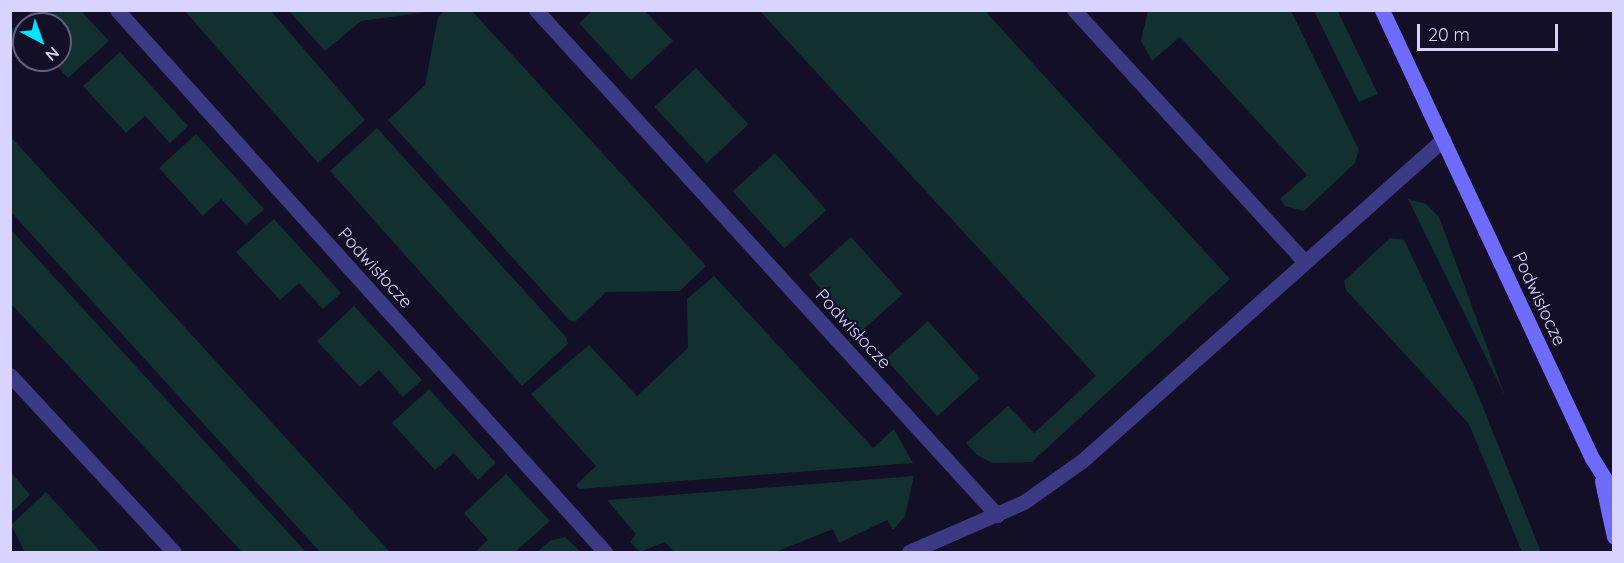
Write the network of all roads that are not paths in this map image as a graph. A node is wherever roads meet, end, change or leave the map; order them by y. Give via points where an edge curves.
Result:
1 (117, 10) edge
2 (536, 10) edge
3 (1074, 10) edge
4 (1382, 10) edge
5 (1443, 139) junction
6 (1304, 261) junction
7 (10, 375) edge
8 (1601, 476) junction
9 (1614, 493) edge
10 (997, 515) junction
11 (1614, 537) edge
12 (174, 552) edge
13 (605, 552) edge
14 (909, 552) edge

1 - 13 street, Podwisłocze
2 - 10 street, Podwisłocze
3 - 6 street
4 - 5 street, Podwisłocze
5 - 6 street
5 - 8 street, Podwisłocze
6 - 10 street via 1082,461
7 - 12 street
8 - 9 street, Podwisłocze
8 - 11 street, Podwisłocze
10 - 14 street

